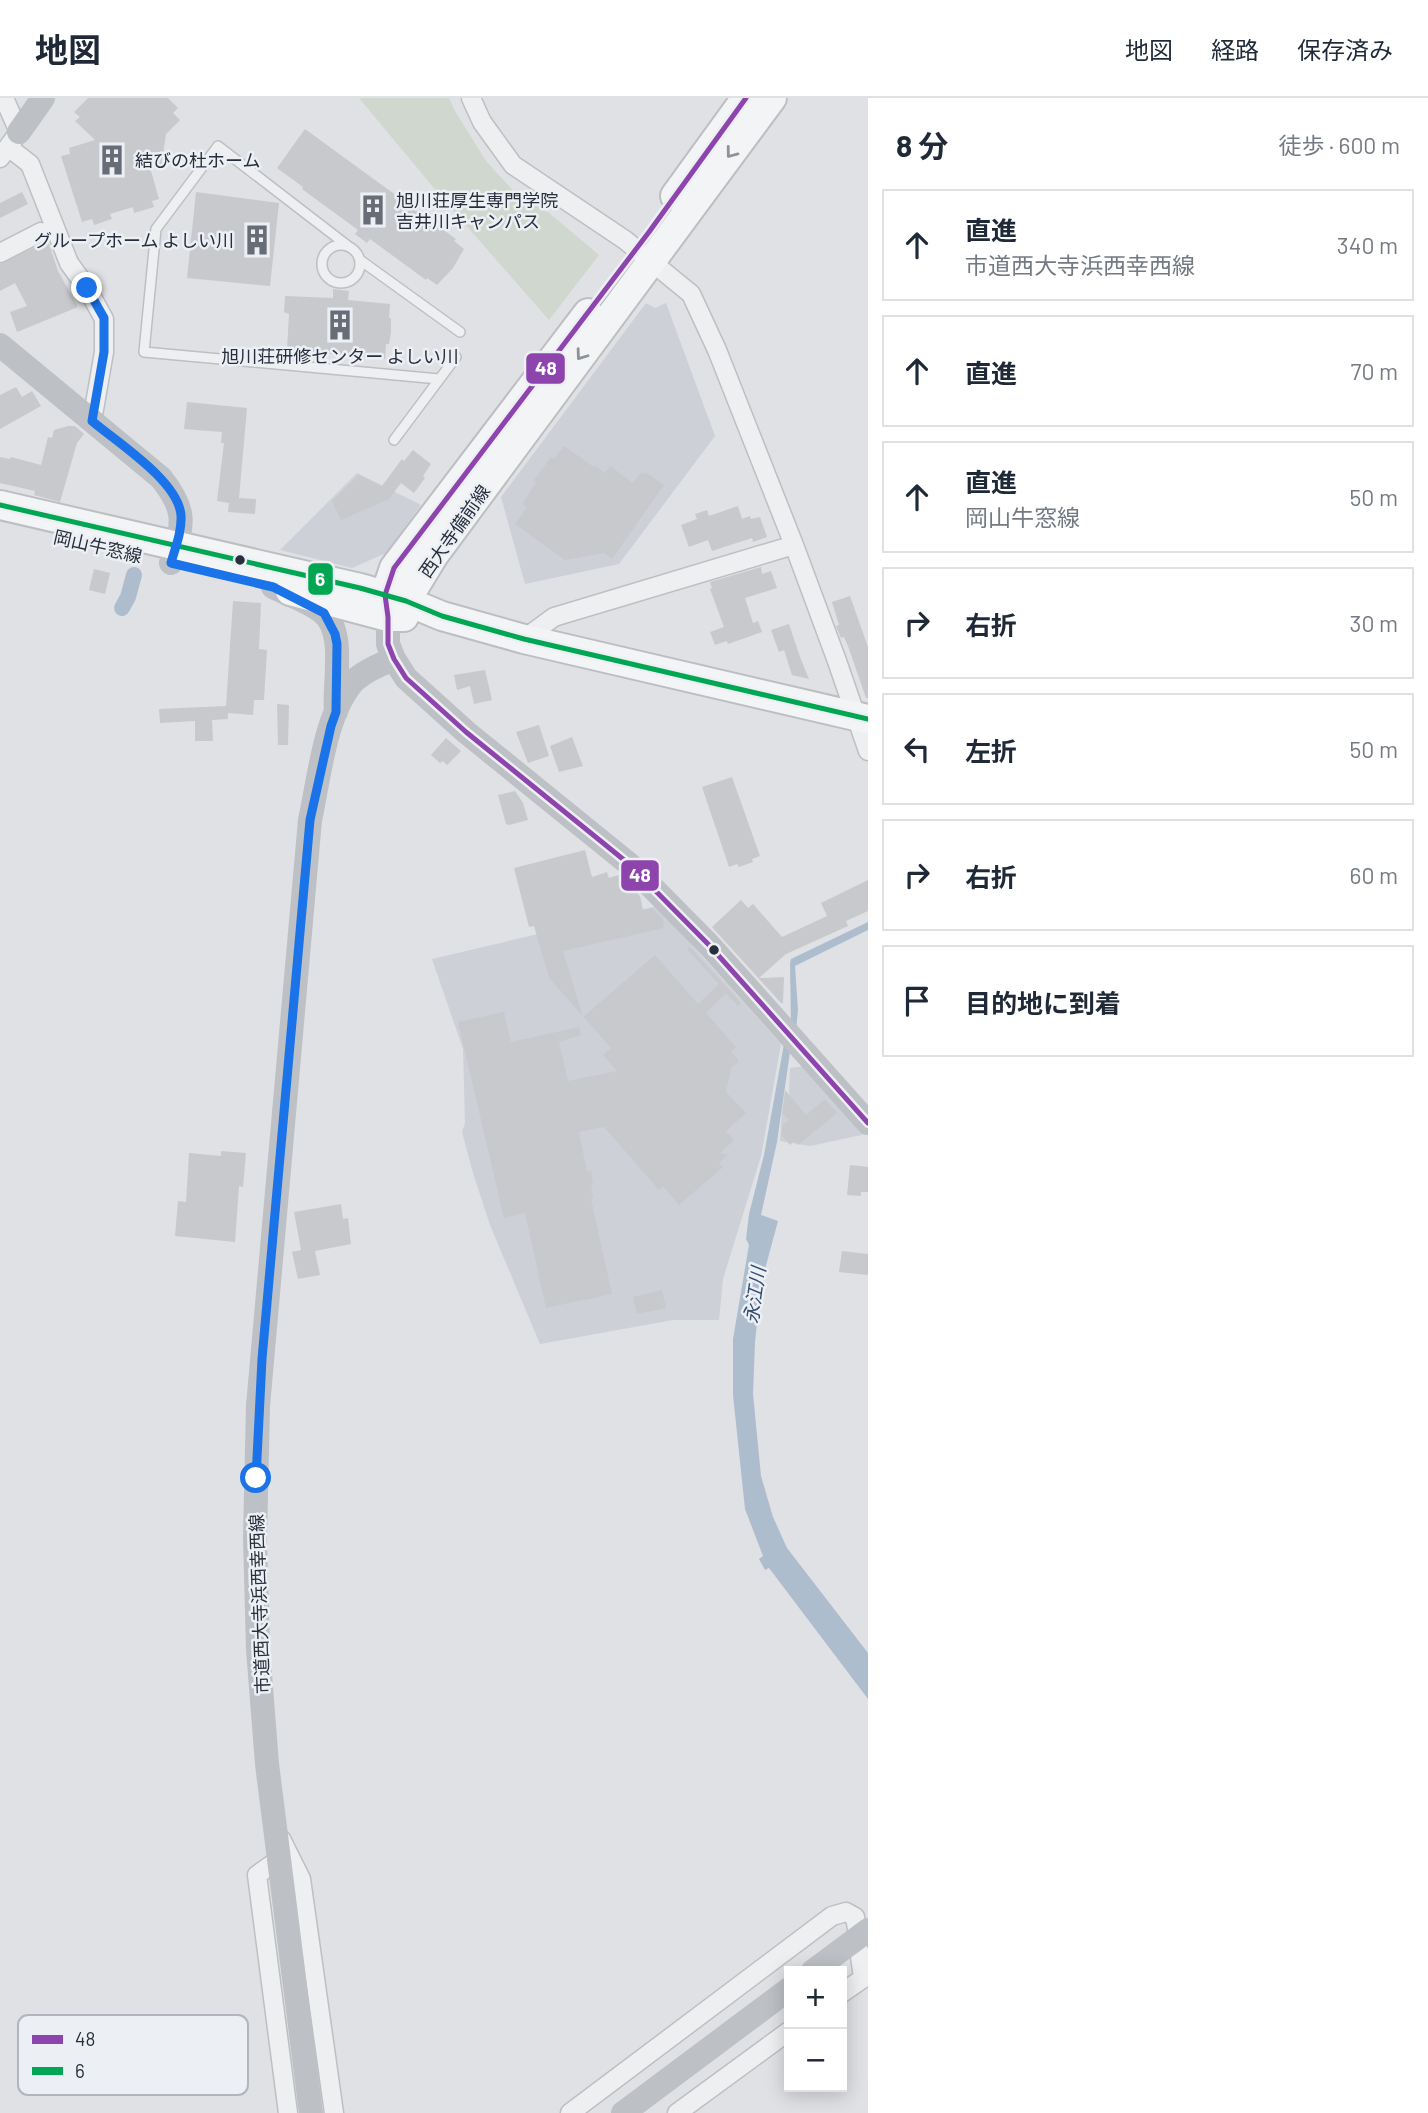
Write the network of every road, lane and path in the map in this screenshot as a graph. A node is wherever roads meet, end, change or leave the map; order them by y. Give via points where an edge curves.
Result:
1 (4, 98) edge
2 (43, 98) edge
3 (471, 98) edge
4 (746, 98) edge
5 (772, 98) edge
6 (9, 146) edge
7 (41, 232) dead end
8 (348, 246) junction
9 (0, 253) edge
10 (643, 254) junction
11 (360, 260) junction
12 (460, 332) dead end
13 (0, 345) edge
14 (456, 357) dead end
15 (439, 379) junction
16 (92, 421) junction
17 (394, 440) dead end
18 (0, 505) edge
19 (0, 523) edge
20 (794, 545) junction
21 (173, 555) junction
22 (273, 587) junction
23 (385, 600) junction
24 (524, 639) junction
25 (394, 659) junction
26 (336, 712) junction
27 (862, 718) edge
28 (868, 751) edge
29 (868, 1123) edge
30 (274, 1826) junction
31 (278, 1860) junction
32 (861, 1936) edge
33 (820, 1966) edge
34 (865, 1976) edge
35 (847, 1989) edge
36 (784, 1993) edge
37 (784, 2036) edge
38 (288, 2113) edge
39 (311, 2113) edge
40 (334, 2113) edge
41 (570, 2113) edge
42 (623, 2113) edge
43 (677, 2113) edge

1 - 6 street
2 - 6 street
3 - 10 street via 513,165
4 - 10 main road, 西大寺備前線
5 -> 10 main road, 西大寺備前線
6 - 16 street via 30,164 69,263 104,318 104,352
7 - 9 street
8 - 11 lane
8 - 11 lane via 336,246 326,253 322,264 327,276 337,282 349,281 358,272
8 - 15 lane via 218,146 156,229 144,352
10 - 20 street via 691,294
10 - 23 main road, 西大寺備前線 via 434,555
11 - 12 lane
13 - 16 street
14 - 15 lane
15 - 17 lane
16 - 21 street via 162,478 176,496 181,514
18 - 21 main road, 岡山牛窓線
19 - 21 main road, 岡山牛窓線
20 - 24 street via 554,617
20 - 27 street
21 - 22 main road, 岡山牛窓線
21 - 23 main road, 岡山牛窓線
22 - 23 main road, 岡山牛窓線
22 - 26 street via 324,613 335,634
23 - 24 main road, 岡山牛窓線
23 - 25 street via 388,644
24 - 27 main road, 岡山牛窓線
25 - 26 street, 市道西大寺浜西幸西線 via 355,680
25 - 29 street via 406,678 466,732 629,864 700,935
26 - 30 street, 市道西大寺浜西幸西線 via 310,820 258,1406 258,1649
27 - 28 street
30 - 31 street, 市道西大寺浜西幸西線
30 - 40 street via 301,1879
31 - 38 street via 257,1875
31 - 39 street, 市道西大寺浜西幸西線
32 - 33 street
32 - 34 street
32 - 41 street via 855,1917 846,1912 832,1916
34 - 35 street
36 - 42 street
37 - 43 street

